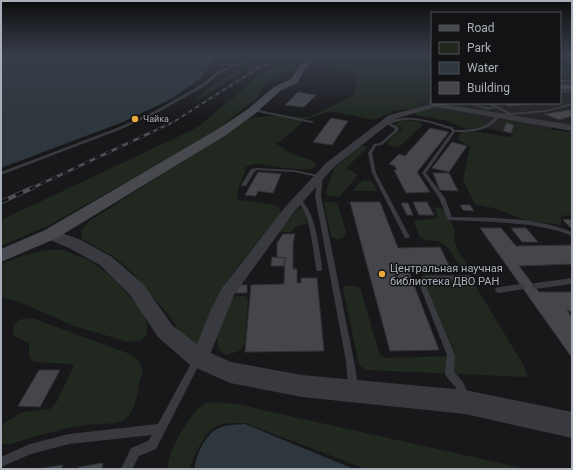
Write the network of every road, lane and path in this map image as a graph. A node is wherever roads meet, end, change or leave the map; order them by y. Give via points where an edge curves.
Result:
1 (213, 77) edge
2 (297, 77) edge
3 (561, 81) edge
4 (572, 81) edge
5 (572, 91) edge
6 (561, 92) edge
7 (431, 104) edge
8 (441, 104) edge
9 (474, 104) edge
10 (489, 104) edge
11 (572, 104) edge
12 (254, 110) junction
13 (498, 111) junction
14 (512, 114) junction
15 (312, 122) dead end
16 (386, 123) junction
17 (572, 128) edge
18 (454, 131) junction
19 (1, 174) edge
20 (320, 175) junction
21 (244, 186) dead end
22 (298, 201) junction
23 (51, 234) junction
24 (572, 234) edge
25 (407, 237) dead end
26 (1, 256) edge
27 (319, 269) dead end
28 (468, 277) dead end
29 (572, 281) edge
30 (535, 286) dead end
31 (522, 287) dead end
32 (499, 290) dead end
33 (198, 358) junction
34 (353, 390) junction
35 (466, 402) junction
36 (572, 425) edge
37 (161, 428) junction
38 (1, 462) edge
39 (126, 469) edge

1 - 19 lane via 156,112
2 - 12 main road via 294,81 277,88
3 - 4 lane
5 - 6 lane
7 - 16 street via 396,116
8 - 13 street
9 - 13 lane
10 - 13 lane
11 - 14 lane via 556,109
12 - 15 lane
12 - 23 main road via 222,132
13 - 14 lane
13 - 14 lane
13 - 17 street
13 - 18 lane via 494,122 483,129
16 - 18 lane via 400,118 416,119
16 - 20 street via 347,151
16 - 25 lane via 397,130 381,144 375,145 370,156 374,173
18 - 24 lane via 424,173 442,198 450,220 509,221 558,228
20 - 21 lane via 257,169 253,170
20 - 22 street
20 - 34 lane via 318,196 350,361
22 - 27 lane via 302,202 309,220
22 - 33 street via 227,292
23 - 26 main road
23 - 33 street via 106,261 137,290 165,332
28 - 35 lane via 426,278 422,284 451,355 449,373 460,385
29 - 30 lane
31 - 32 lane
33 - 34 street via 230,372 302,386
33 - 37 lane
34 - 35 street
35 - 36 street
37 - 38 lane via 69,438 30,448
37 - 39 lane via 152,445 135,452

